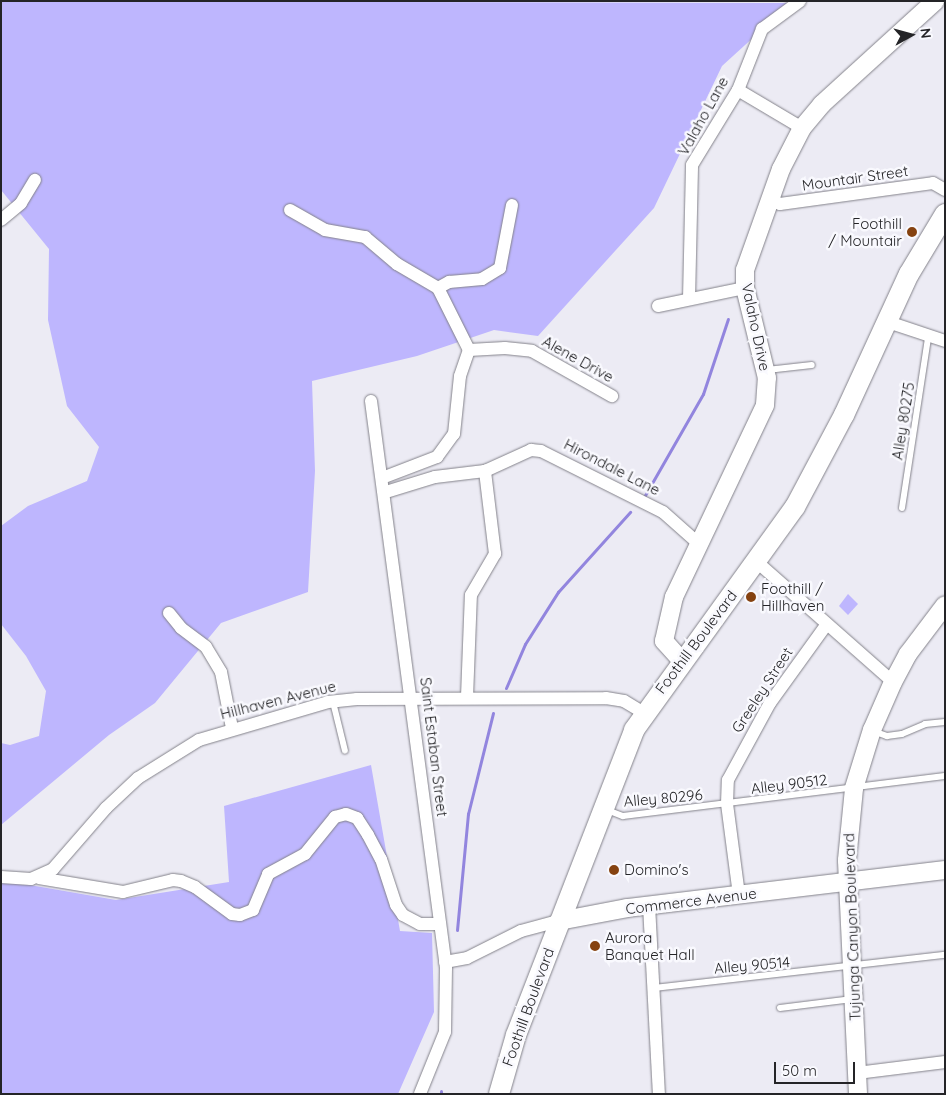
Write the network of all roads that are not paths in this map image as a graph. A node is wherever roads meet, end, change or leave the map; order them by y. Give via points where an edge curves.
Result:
1 (800, 1) edge
2 (935, 1) edge
3 (738, 90) junction
4 (802, 128) junction
5 (35, 180) dead end
6 (945, 190) edge
7 (770, 199) junction
8 (512, 205) dead end
9 (290, 210) dead end
10 (945, 214) edge
11 (1, 220) edge
12 (438, 288) junction
13 (746, 288) junction
14 (689, 299) junction
15 (658, 306) dead end
16 (885, 321) junction
17 (928, 338) junction
18 (945, 342) edge
19 (469, 350) junction
20 (812, 364) dead end
21 (766, 371) junction
22 (612, 396) dead end
23 (371, 401) dead end
24 (485, 471) junction
25 (382, 478) junction
26 (386, 492) junction
27 (902, 508) dead end
28 (698, 543) junction
29 (757, 562) junction
30 (945, 605) edge
31 (168, 613) dead end
32 (827, 624) junction
33 (682, 661) junction
34 (893, 682) junction
35 (467, 697) junction
36 (411, 698) junction
37 (333, 702) junction
38 (644, 713) junction
39 (945, 722) edge
40 (232, 728) junction
41 (872, 730) junction
42 (345, 752) dead end
43 (945, 776) edge
44 (854, 788) junction
45 (726, 804) junction
46 (602, 808) junction
47 (945, 870) edge
48 (1, 877) edge
49 (39, 878) junction
50 (848, 881) junction
51 (739, 895) junction
52 (649, 905) junction
53 (559, 921) junction
54 (440, 924) junction
55 (945, 955) edge
56 (445, 962) junction
57 (852, 966) junction
58 (654, 988) junction
59 (854, 998) junction
60 (780, 1008) dead end
61 (945, 1062) edge
62 (857, 1073) junction
63 (420, 1094) edge
64 (499, 1094) edge
65 (659, 1094) edge
66 (858, 1094) edge

1 - 3 street, Valaho Lane via 762,29
2 - 4 street, Valaho Drive via 822,104
3 - 4 street
3 - 14 street, Valaho Lane via 692,165
4 - 7 street, Valaho Drive
5 - 11 street via 21,203
6 - 7 street, Mountair Street via 933,184 780,204
7 - 13 street, Valaho Drive via 745,270
8 - 12 street via 500,268 482,279 449,282
9 - 12 street via 325,230 361,235 397,264
10 - 16 main road, Foothill Boulevard
12 - 19 street
13 - 14 street
13 - 21 street, Valaho Drive
14 - 15 street
16 - 17 street
16 - 29 main road, Foothill Boulevard via 821,462
17 - 18 street
17 - 27 lane, Alley 80275
19 - 22 street, Alene Drive via 505,348 532,351
19 - 25 street via 460,376 456,429 448,444 432,460
20 - 21 lane
21 - 28 street, Valaho Drive via 765,405 748,448
23 - 25 street, Saint Estaban Street
24 - 26 street, Hirondale Lane via 435,477
24 - 28 street, Hirondale Lane via 531,450 552,454 663,512
24 - 35 street via 495,554 471,595
25 - 26 street, Saint Estaban Street
26 - 36 street, Saint Estaban Street
28 - 33 street, Valaho Drive via 678,584 663,638 666,647
29 - 32 street
29 - 33 main road, Foothill Boulevard
30 - 34 street, Tujunga Canyon Boulevard via 908,654
31 - 40 street via 181,628 206,647 221,672
32 - 34 street
32 - 45 street, Greeley Street via 752,733 728,780
33 - 38 main road, Foothill Boulevard
34 - 41 street, Tujunga Canyon Boulevard
35 - 36 street, Hillhaven Avenue
35 - 38 street, Hillhaven Avenue via 606,698 624,701
36 - 37 street, Hillhaven Avenue
36 - 54 street, Saint Estaban Street
37 - 40 street, Hillhaven Avenue
37 - 42 lane
38 - 46 main road, Foothill Boulevard via 626,746
39 - 41 lane via 924,724 902,734 887,736
40 - 49 street, Hillhaven Avenue via 199,740 138,778 106,808 66,857
41 - 44 street, Tujunga Canyon Boulevard
43 - 44 lane, Alley 90512
44 - 45 lane, Alley 90512
44 - 50 street, Tujunga Canyon Boulevard via 848,835
45 - 46 lane, Alley 80296 via 623,816
45 - 51 street, Greeley Street
46 - 53 main road, Foothill Boulevard
47 - 50 street, Commerce Avenue
48 - 49 street
49 - 54 street via 123,892 181,881 195,887 232,914 246,914 257,904 268,874 305,854 335,816 346,814 357,818 368,835 403,915 420,924
50 - 51 street, Commerce Avenue
50 - 57 street, Tujunga Canyon Boulevard
51 - 52 street, Commerce Avenue
52 - 53 street, Commerce Avenue
52 - 58 street
53 - 56 street, Commerce Avenue via 521,931 467,958
53 - 64 main road, Foothill Boulevard via 508,1058
54 - 56 street, Saint Estaban Street
55 - 57 lane, Alley 90514
56 - 63 street, Saint Estaban Street via 445,1032
57 - 58 lane, Alley 90514
57 - 59 street, Tujunga Canyon Boulevard
58 - 65 street
59 - 60 lane
59 - 62 street, Tujunga Canyon Boulevard
61 - 62 street
62 - 66 street, Tujunga Canyon Boulevard

